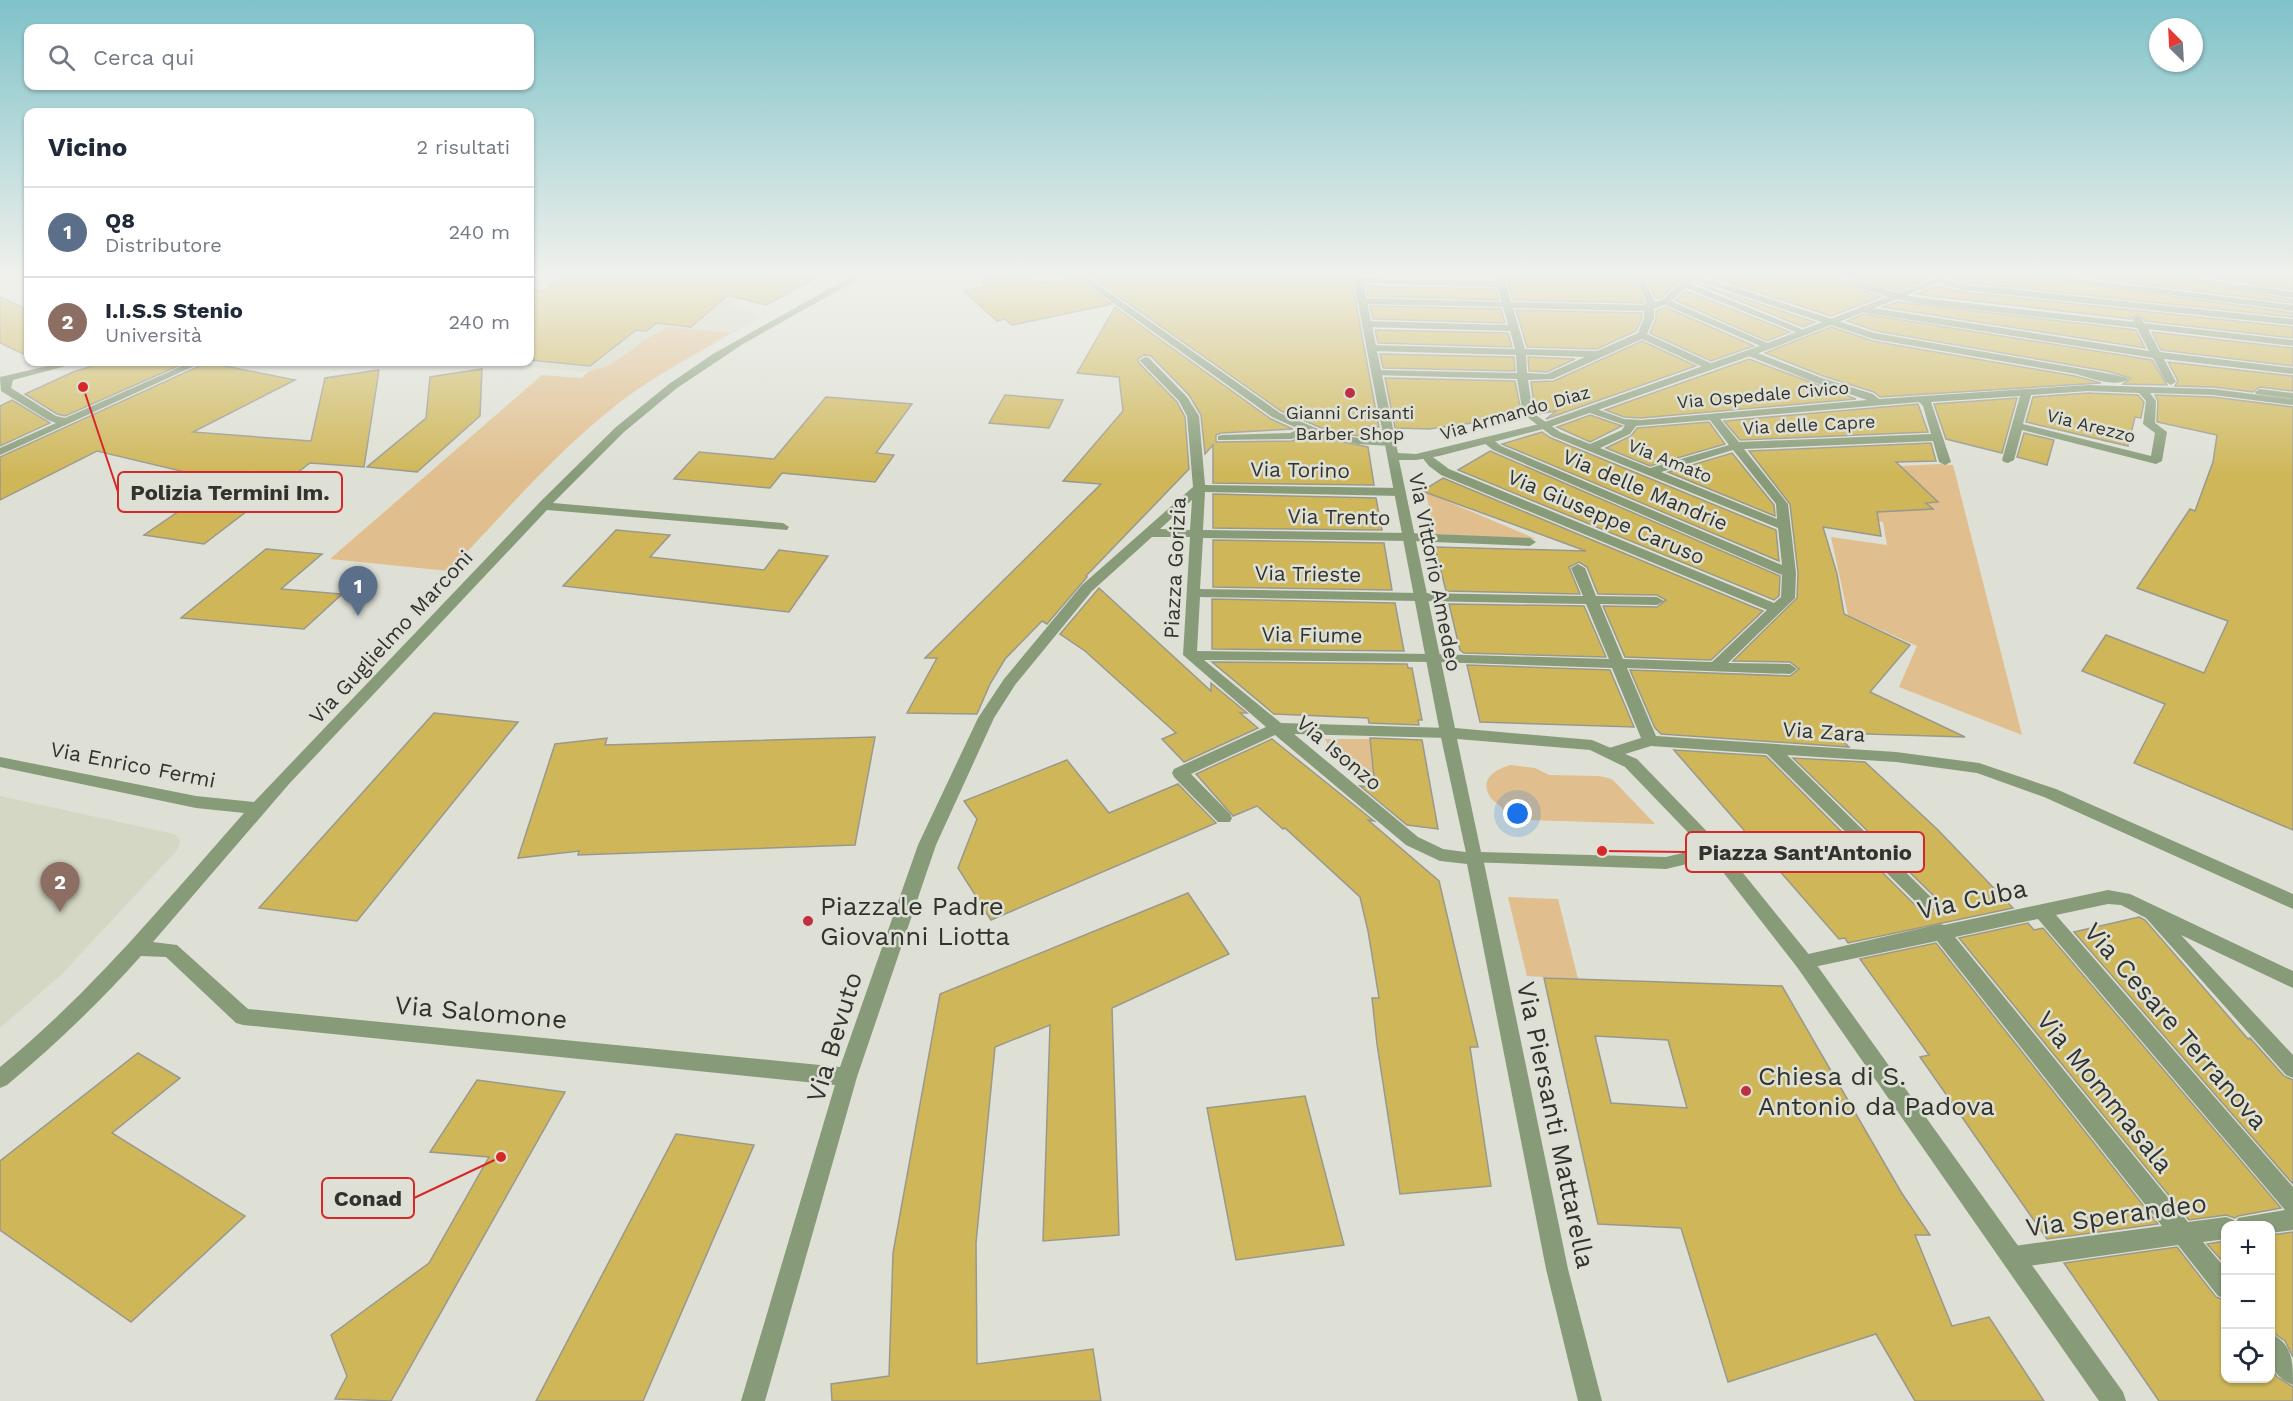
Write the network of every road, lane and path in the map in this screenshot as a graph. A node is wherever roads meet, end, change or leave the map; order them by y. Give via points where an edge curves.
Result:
1 (743, 342) edge
2 (1173, 342) edge
3 (1370, 342) edge
4 (1518, 342) edge
5 (1625, 342) edge
6 (1658, 342) edge
7 (1760, 342) edge
8 (1779, 342) edge
9 (1910, 342) edge
10 (2075, 342) edge
11 (2149, 342) edge
12 (1769, 346) junction
13 (1371, 348) junction
14 (1521, 351) junction
15 (1750, 353) junction
16 (1599, 354) junction
17 (2156, 355) junction
18 (1145, 360) dead end
19 (60, 366) edge
20 (189, 366) edge
21 (1711, 367) junction
22 (2293, 371) edge
23 (1377, 373) junction
24 (1522, 378) junction
25 (4, 380) edge
26 (2141, 389) junction
27 (2027, 391) junction
28 (2293, 396) edge
29 (2264, 398) junction
30 (1922, 399) junction
31 (1877, 402) junction
32 (2293, 402) edge
33 (1591, 410) junction
34 (1712, 416) junction
35 (66, 422) junction
36 (1632, 423) junction
37 (1543, 426) junction
38 (2018, 426) junction
39 (1308, 429) junction
40 (1938, 437) junction
41 (1222, 438) dead end
42 (1487, 440) junction
43 (1390, 443) junction
44 (1736, 446) junction
45 (1589, 448) junction
46 (0, 452) edge
47 (1426, 455) junction
48 (1392, 456) junction
49 (2008, 460) dead end
50 (1945, 462) dead end
51 (1648, 472) junction
52 (1199, 488) junction
53 (1400, 492) junction
54 (544, 506) junction
55 (1784, 526) junction
56 (783, 527) dead end
57 (1148, 533) junction
58 (1198, 534) junction
59 (1409, 537) junction
60 (1530, 542) dead end
61 (1578, 568) dead end
62 (1789, 573) junction
63 (1087, 588) joint
64 (1194, 593) junction
65 (1421, 597) junction
66 (1591, 600) junction
67 (1657, 601) dead end
68 (1776, 609) junction
69 (1190, 655) junction
70 (1433, 658) junction
71 (1619, 665) junction
72 (1715, 667) junction
73 (1790, 669) dead end
74 (1277, 729) junction
75 (1448, 733) junction
76 (1650, 741) junction
77 (1771, 749) junction
78 (1612, 753) junction
79 (0, 762) edge
80 (258, 808) junction
81 (1224, 818) dead end
82 (1716, 851) junction
83 (1474, 858) junction
84 (1927, 902) dead end
85 (2293, 902) edge
86 (2042, 911) junction
87 (2149, 911) junction
88 (1940, 931) junction
89 (135, 949) junction
90 (1804, 962) junction
91 (2293, 980) edge
92 (2293, 1070) edge
93 (847, 1077) junction
94 (0, 1079) edge
95 (2293, 1203) edge
96 (2293, 1219) edge
97 (2275, 1222) edge
98 (2221, 1229) edge
99 (2183, 1234) junction
100 (2014, 1257) junction
101 (2221, 1282) edge
102 (2275, 1350) edge
103 (2293, 1373) edge
104 (753, 1401) edge
105 (1590, 1401) edge
106 (2114, 1401) edge

1 - 54 street, Via Guglielmo Marconi via 675,384 630,420
2 - 39 street via 1276,415
3 - 13 street, Via Vittorio Amedeo
4 - 14 street
5 - 16 street
6 - 21 street
7 - 12 street
8 - 12 street, Via Armando Diaz
9 - 17 street via 2103,378 2171,382
10 - 17 street
11 - 17 street
12 - 15 street, Via Armando Diaz
13 - 14 street
13 - 23 street, Via Vittorio Amedeo
14 - 16 street
14 - 24 street
15 - 21 street, Via Armando Diaz
15 - 31 street
16 - 24 street via 1549,377
17 - 22 street
18 - 52 street via 1183,399 1193,416
19 - 25 street
20 - 35 street
21 - 33 street, Via Armando Diaz
23 - 24 street
23 - 43 street, Via Vittorio Amedeo
24 - 37 street via 1528,414
25 - 35 street via 4,389 52,418
26 - 27 street, Via Ospedale Civico
26 - 29 street, Via Ospedale Civico
26 - 38 street, Via Arezzo via 2151,401 2149,424 2161,432 2156,461
27 - 30 street, Via Ospedale Civico
27 - 38 street
28 - 29 street, Via Ospedale Civico via 2260,392
29 - 32 street, Via Ospedale Civico
30 - 31 street, Via Ospedale Civico
30 - 40 street via 1928,405
31 - 34 street, Via Ospedale Civico
33 - 36 street, Via Ospedale Civico
33 - 37 street, Via Armando Diaz
34 - 36 street, Via Ospedale Civico
34 - 44 street
35 - 46 street
36 - 45 street via 1626,432
37 - 42 street, Via Armando Diaz
37 - 45 street, Via Amato
38 - 49 street
39 - 41 street via 1292,436
39 - 43 street via 1358,441
40 - 44 street, Via delle Capre
40 - 50 street
42 - 47 street, Via Armando Diaz
42 - 62 street, Via delle Mandrie via 1497,448
43 - 48 street, Via Vittorio Amedeo
44 - 51 street, Via delle Capre
44 - 55 street via 1782,504
45 - 51 street, Via Amato
47 - 48 street, Via Armando Diaz
47 - 68 street, Via Giuseppe Caruso via 1445,472
48 - 53 street, Via Vittorio Amedeo
51 - 55 street, Via Amato
52 - 53 street, Via Torino
52 - 57 street, Piazza Gorizia
52 - 58 street, Piazza Gorizia
53 - 59 street, Via Vittorio Amedeo
54 - 56 street
54 - 80 street, Via Guglielmo Marconi
55 - 62 street
57 - 58 street, Via Trento
57 - 63 street, Piazza Gorizia
58 - 59 street, Via Trento
58 - 64 street, Piazza Gorizia
59 - 60 street, Via Trento
59 - 65 street, Via Vittorio Amedeo
61 - 66 street
62 - 68 street via 1788,598
63 - 93 street, Via Bevuto via 1009,682 986,718 927,845
64 - 65 street, Via Trieste
64 - 69 street, Piazza Gorizia
65 - 66 street, Via Trieste
65 - 70 street, Via Vittorio Amedeo
66 - 67 street
66 - 71 street
68 - 72 street
69 - 70 street, Via Fiume
69 - 74 street, Via Isonzo
70 - 71 street, Via Fiume
70 - 75 street, Via Vittorio Amedeo
71 - 72 street
71 - 76 street
72 - 73 street
74 - 75 street
74 - 81 street via 1180,773
74 - 83 street, Via Isonzo via 1412,841 1440,855
75 - 78 street via 1592,745
75 - 83 street, Via Vittorio Amedeo
76 - 77 street, Via Zara
76 - 78 street, Via Zara
77 - 84 street
77 - 85 street, Via Zara via 1979,768 2031,785
78 - 82 street via 1637,770
79 - 80 street, Via Enrico Fermi via 196,802
80 - 89 street, Via Guglielmo Marconi
82 - 83 street, Via Isonzo via 1666,863
82 - 90 street
83 - 105 street, Via Piersanti Mattarella via 1557,1269
86 - 87 street, Via Cuba via 2108,897 2124,899
86 - 88 street, Via Cuba
86 - 95 street, Via Cesare Terranova
87 - 91 street, Via Cuba
87 - 92 street
88 - 90 street, Via Cuba
88 - 99 street, Via Mommasala
89 - 93 street, Via Salomone via 170,950 243,1017
89 - 94 street, Via Guglielmo Marconi via 94,996
90 - 100 street
93 - 104 street, Via Bevuto
96 - 97 street
98 - 99 street, Via Sperandeo
99 - 100 street, Via Sperandeo
99 - 101 street, Via Mommasala
100 - 106 street
102 - 103 street

